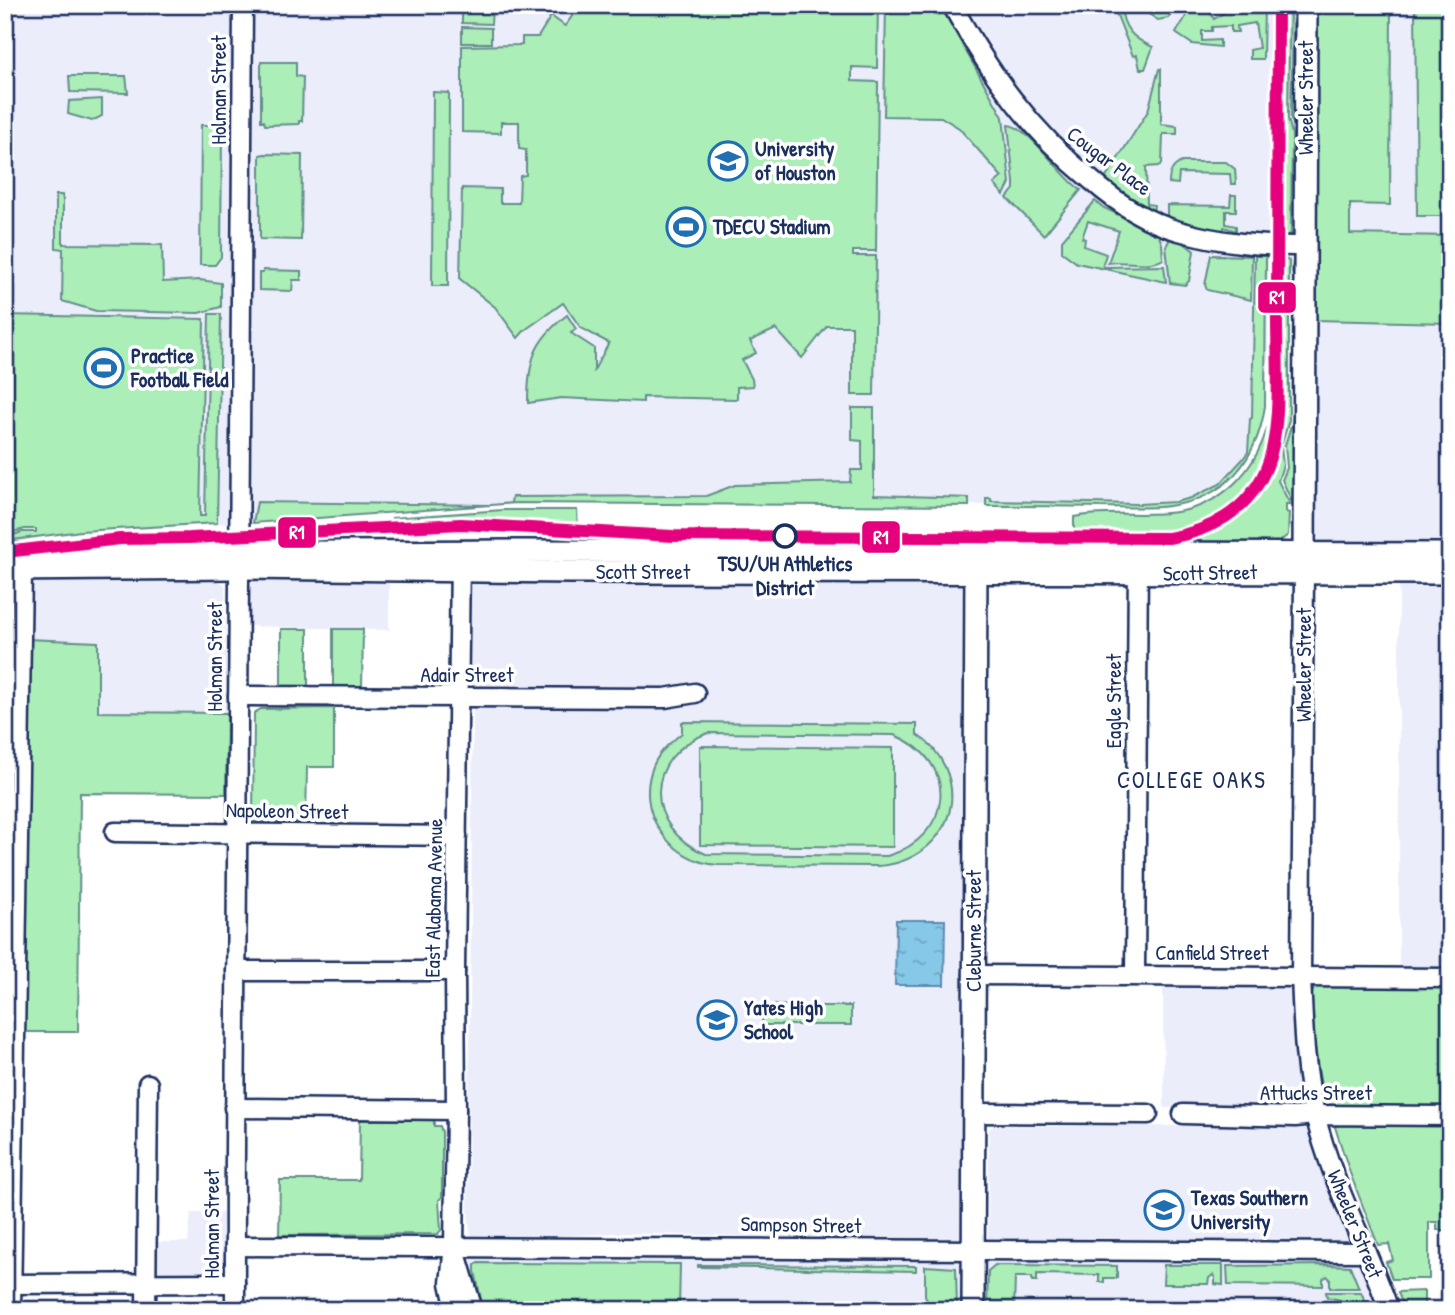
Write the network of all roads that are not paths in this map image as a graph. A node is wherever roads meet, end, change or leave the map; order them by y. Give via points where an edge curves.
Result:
1 (243, 5) edge
2 (952, 5) edge
3 (1306, 5) edge
4 (1306, 246) junction
5 (821, 551) junction
6 (1138, 552) junction
7 (5, 554) edge
8 (1450, 554) edge
9 (237, 560) junction
10 (460, 561) junction
11 (642, 561) junction
12 (975, 561) junction
13 (1304, 562) junction
14 (13, 570) edge
15 (821, 572) junction
16 (1450, 573) edge
17 (1138, 574) junction
18 (695, 694) dead end
19 (238, 696) junction
20 (458, 698) junction
21 (11, 747) edge
22 (115, 832) dead end
23 (237, 832) junction
24 (457, 836) junction
25 (236, 971) junction
26 (455, 971) junction
27 (974, 975) junction
28 (1135, 975) junction
29 (1301, 976) junction
30 (1450, 978) edge
31 (148, 1084) dead end
32 (234, 1108) junction
33 (456, 1110) junction
34 (974, 1113) junction
35 (1148, 1114) dead end
36 (1183, 1114) dead end
37 (1315, 1115) junction
38 (1450, 1116) edge
39 (454, 1245) junction
40 (235, 1246) junction
41 (972, 1250) junction
42 (1366, 1252) junction
43 (235, 1283) junction
44 (8, 1284) edge
45 (146, 1285) junction
46 (11, 1310) edge
47 (146, 1310) edge
48 (235, 1310) edge
49 (456, 1310) edge
50 (473, 1310) edge
51 (972, 1310) edge
52 (1389, 1310) edge

1 - 9 street, Holman Street
2 - 4 street, Cougar Place via 984,61 1030,123 1105,192 1176,230 1244,245
3 - 4 main road, Wheeler Street
4 - 13 main road, Wheeler Street
5 - 11 main road, Scott Street
5 - 12 main road, Scott Street
5 - 15 main road
6 - 12 main road, Scott Street
6 - 13 main road, Scott Street
6 - 17 street, Eagle Street
7 - 9 main road, Scott Street
8 - 13 main road, Scott Street
9 - 10 main road, Scott Street
9 - 14 main road, Scott Street
9 - 19 street, Holman Street
10 - 11 main road, Scott Street
10 - 20 street, East Alabama Avenue
11 - 15 main road, Scott Street
12 - 15 main road, Scott Street
12 - 17 main road, Scott Street
12 - 27 main road, Cleburne Street
13 - 16 main road, Scott Street
13 - 17 main road, Scott Street
13 - 29 street, Wheeler Street
14 - 21 street
17 - 28 street, Eagle Street
18 - 20 street, Adair Street
19 - 20 street, Adair Street
19 - 23 street, Holman Street
20 - 24 street, East Alabama Avenue
21 - 44 street
22 - 23 street, Napoleon Street
23 - 24 street, Napoleon Street
23 - 25 street, Holman Street
24 - 26 street, East Alabama Avenue
25 - 26 street
25 - 32 street, Holman Street
26 - 33 street, East Alabama Avenue
27 - 28 street, Canfield Street
27 - 34 main road, Cleburne Street
28 - 29 street, Canfield Street
29 - 30 street, Canfield Street
29 - 37 street, Wheeler Street via 1304,1042
31 - 45 street
32 - 33 street
32 - 40 street, Holman Street
33 - 39 street, East Alabama Avenue
34 - 35 street
34 - 41 main road, Cleburne Street
36 - 37 street, Attucks Street
37 - 38 street, Attucks Street
37 - 42 street, Wheeler Street
39 - 40 street, Sampson Street
39 - 41 street, Sampson Street
39 - 49 street, East Alabama Avenue via 450,1283
39 - 50 street, East Alabama Avenue
40 - 43 street, Holman Street
41 - 42 street, Sampson Street
41 - 51 main road, Cleburne Street
42 - 52 street, Wheeler Street
43 - 45 street
43 - 48 street, Holman Street
44 - 45 street
44 - 46 street
45 - 47 street

